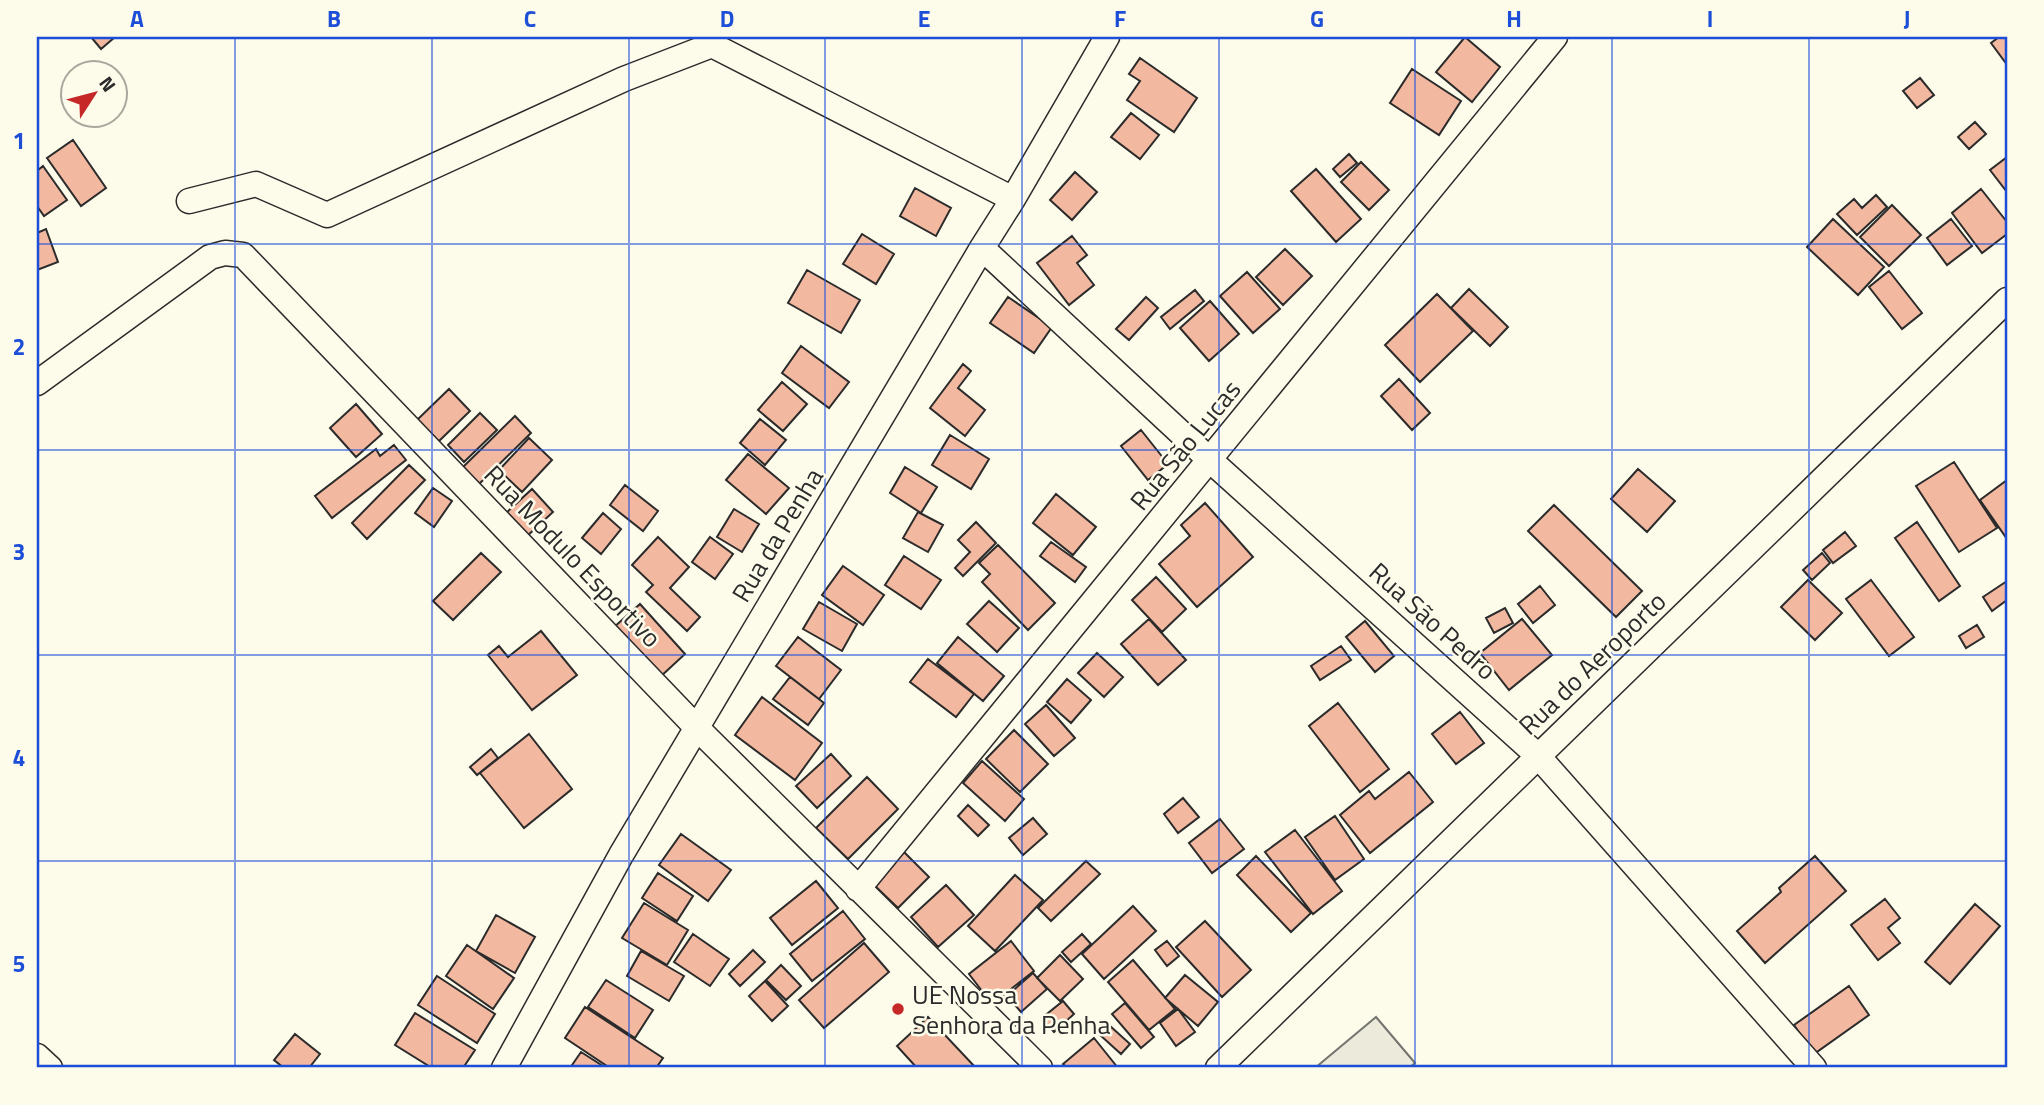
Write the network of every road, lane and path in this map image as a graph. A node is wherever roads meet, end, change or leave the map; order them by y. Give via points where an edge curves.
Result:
1 (1107, 37) edge
2 (1555, 37) edge
3 (1013, 199) junction
4 (189, 201) dead end
5 (982, 248) junction
6 (2007, 300) edge
7 (37, 383) edge
8 (1211, 461) junction
9 (697, 728) junction
10 (1538, 756) junction
11 (858, 889) junction
12 (37, 1056) edge
13 (50, 1068) edge
14 (504, 1068) edge
15 (1040, 1068) edge
16 (1218, 1068) edge
17 (1814, 1068) edge

1 - 3 street, Rua da Penha
2 - 8 street, Rua São Lucas
3 - 4 street via 712,45 624,79 327,215 256,184
3 - 5 street, Rua da Penha
5 - 8 street, Rua São Pedro
5 - 9 street, Rua da Penha
6 - 10 street, Rua do Aeroporto
7 - 9 street, Rua Modulo Esportivo via 210,257 243,255
8 - 10 street, Rua São Pedro
8 - 11 street, Rua São Lucas
9 - 11 street, Rua Modulo Esportivo
9 - 14 street, Rua da Penha
10 - 16 street, Rua do Aeroporto
10 - 17 street, Rua São Pedro
11 - 15 street, Rua Modulo Esportivo
12 - 13 street

